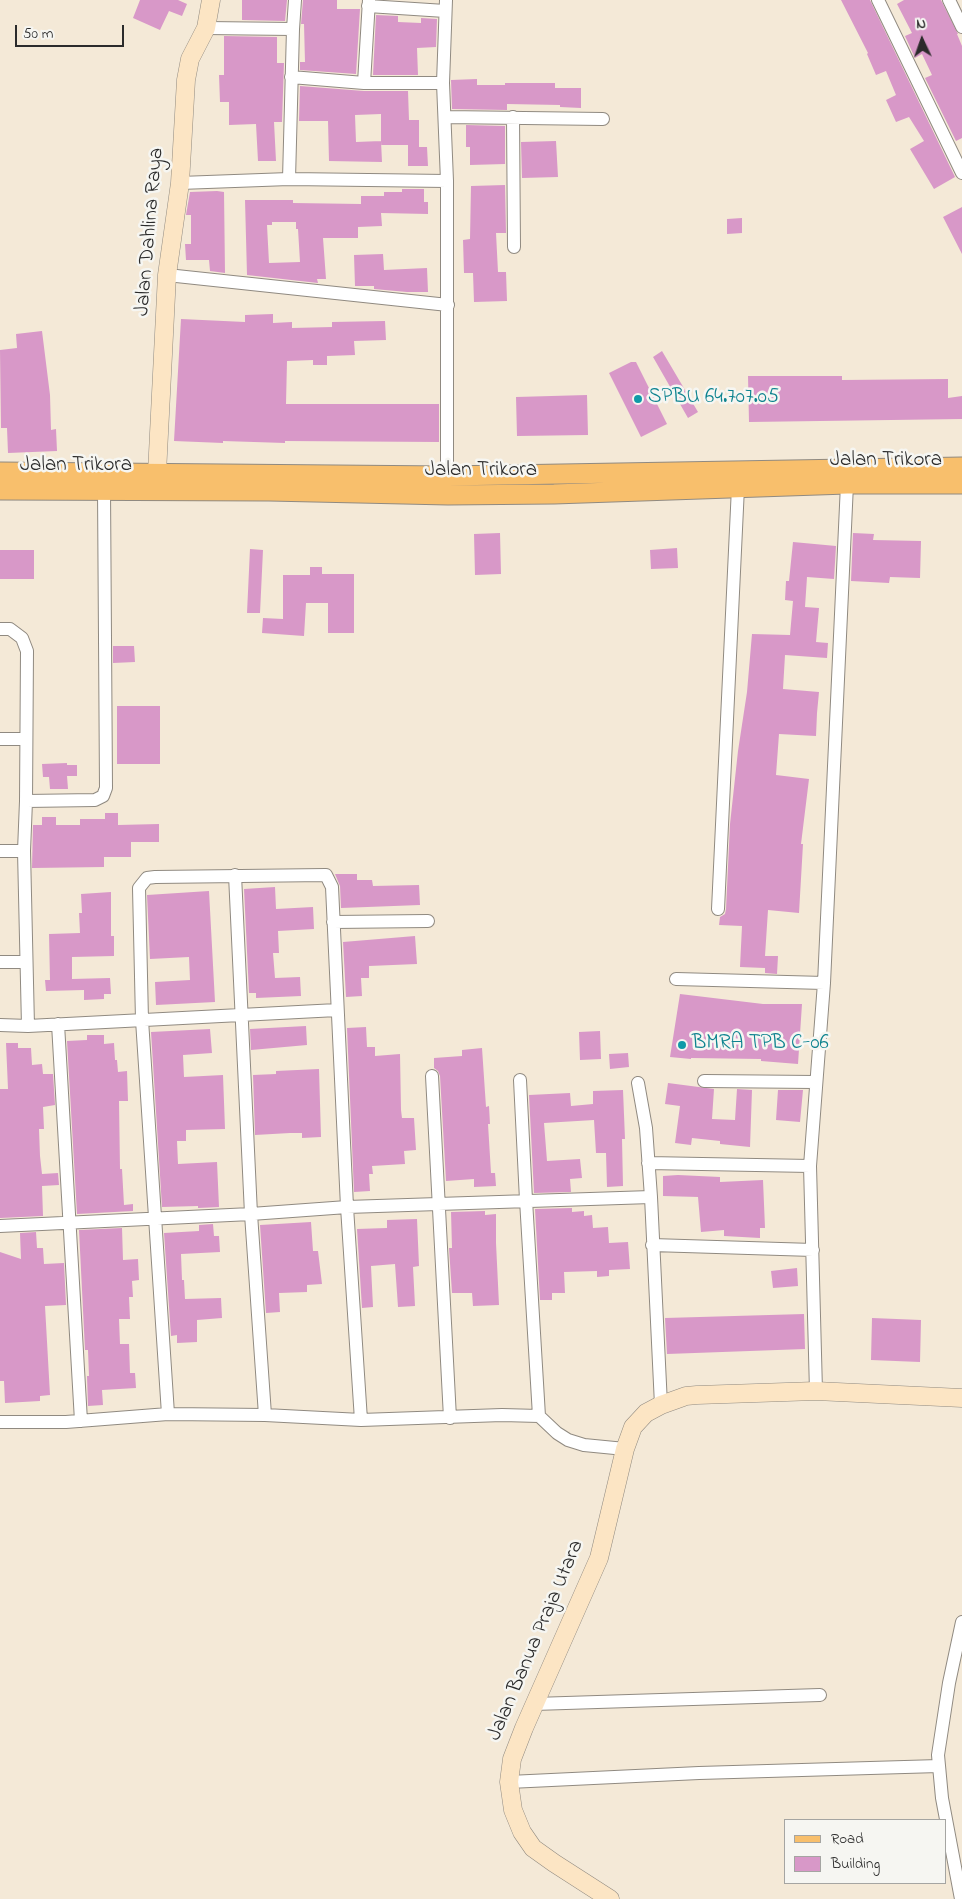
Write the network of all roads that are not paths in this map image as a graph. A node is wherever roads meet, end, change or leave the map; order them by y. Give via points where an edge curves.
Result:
1 (211, 0) edge
2 (295, 0) edge
3 (878, 0) edge
4 (949, 0) edge
5 (368, 3) edge
6 (445, 5) edge
7 (962, 27) edge
8 (206, 28) junction
9 (293, 28) junction
10 (291, 77) junction
11 (364, 82) junction
12 (443, 83) junction
13 (445, 117) junction
14 (513, 117) junction
15 (603, 119) dead end
16 (962, 173) edge
17 (289, 179) junction
18 (447, 181) junction
19 (180, 183) junction
20 (514, 247) dead end
21 (167, 276) junction
22 (448, 305) junction
23 (962, 467) edge
24 (0, 472) edge
25 (157, 473) junction
26 (447, 476) junction
27 (846, 484) junction
28 (962, 484) edge
29 (738, 488) junction
30 (0, 490) edge
31 (104, 490) junction
32 (448, 494) junction
33 (0, 629) edge
34 (0, 739) edge
35 (26, 739) junction
36 (26, 801) junction
37 (0, 851) edge
38 (24, 851) junction
39 (235, 875) junction
40 (718, 910) dead end
41 (428, 921) dead end
42 (333, 922) junction
43 (0, 962) edge
44 (26, 962) junction
45 (676, 978) dead end
46 (824, 983) junction
47 (337, 1010) junction
48 (240, 1015) junction
49 (142, 1020) junction
50 (58, 1024) junction
51 (0, 1025) edge
52 (28, 1026) junction
53 (432, 1076) dead end
54 (520, 1080) dead end
55 (704, 1080) dead end
56 (815, 1082) junction
57 (638, 1083) dead end
58 (648, 1163) junction
59 (810, 1166) junction
60 (651, 1197) junction
61 (526, 1200) junction
62 (439, 1203) junction
63 (347, 1207) junction
64 (250, 1214) junction
65 (155, 1219) junction
66 (69, 1223) junction
67 (0, 1226) edge
68 (652, 1245) junction
69 (813, 1250) junction
70 (816, 1392) junction
71 (962, 1398) edge
72 (661, 1405) junction
73 (168, 1414) junction
74 (265, 1414) junction
75 (539, 1416) junction
76 (450, 1418) junction
77 (361, 1420) junction
78 (81, 1421) junction
79 (0, 1422) edge
80 (625, 1449) junction
81 (962, 1622) edge
82 (820, 1695) dead end
83 (534, 1704) junction
84 (939, 1766) junction
85 (509, 1782) junction
86 (947, 1819) edge
87 (947, 1820) edge
88 (960, 1877) edge
89 (610, 1899) edge
90 (961, 1899) edge

1 - 8 street, Jalan Dahlina Raya
2 - 9 street
3 - 16 street
4 - 7 street
5 - 6 street
5 - 11 street
6 - 12 street
8 - 9 street
8 - 19 street, Jalan Dahlina Raya via 190,59 186,80
9 - 10 street
10 - 11 street
10 - 17 street
11 - 12 street
12 - 13 street
13 - 14 street
13 - 18 street
14 - 15 street
14 - 20 street
17 - 18 street
17 - 19 street
18 - 22 street
19 - 21 street, Jalan Dahlina Raya
21 - 22 street
21 - 25 street, Jalan Dahlina Raya
22 - 26 street
23 - 26 main road, Jalan Trikora
24 - 25 main road, Jalan Trikora
25 - 26 main road, Jalan Trikora
26 - 32 main road
27 - 28 main road, Jalan Trikora
27 - 29 main road, Jalan Trikora
27 - 46 street
29 - 32 main road, Jalan Trikora
29 - 40 street
30 - 31 main road, Jalan Trikora
31 - 32 main road, Jalan Trikora
31 - 36 street via 106,788 103,796 95,800
33 - 35 street via 10,629 22,638 27,651
34 - 35 street
35 - 36 street
36 - 38 street
37 - 38 street
38 - 44 street
39 - 42 street via 326,875 332,887
39 - 48 street
39 - 49 street via 155,877 142,883 139,888
41 - 42 street
42 - 47 street
43 - 44 street
44 - 52 street
45 - 46 street
46 - 56 street
47 - 48 street
47 - 63 street
48 - 49 street
48 - 64 street
49 - 50 street
49 - 65 street
50 - 52 street
50 - 66 street
51 - 52 street
53 - 62 street
54 - 61 street
55 - 56 street
56 - 59 street
57 - 58 street
58 - 59 street
58 - 60 street
59 - 69 street
60 - 61 street
60 - 68 street
61 - 62 street
61 - 75 street
62 - 63 street
62 - 76 street
63 - 64 street
63 - 77 street
64 - 65 street
64 - 74 street
65 - 66 street
65 - 73 street
66 - 67 street
66 - 78 street
68 - 69 street
68 - 72 street
69 - 70 street
70 - 71 street, Jalan Banua Praja Utara
70 - 72 street, Jalan Banua Praja Utara via 697,1394
72 - 80 street, Jalan Banua Praja Utara via 646,1413 633,1428
73 - 74 street
73 - 78 street
74 - 77 street
75 - 76 street
75 - 80 street via 568,1440 584,1446
76 - 77 street
78 - 79 street
80 - 83 street, Jalan Banua Praja Utara via 599,1558
81 - 84 street via 938,1755
82 - 83 street
83 - 85 street, Jalan Banua Praja Utara via 512,1759
84 - 85 street
84 - 86 street
85 - 89 street, Jalan Banua Praja Utara via 513,1810 533,1848
87 - 88 street
88 - 90 street

